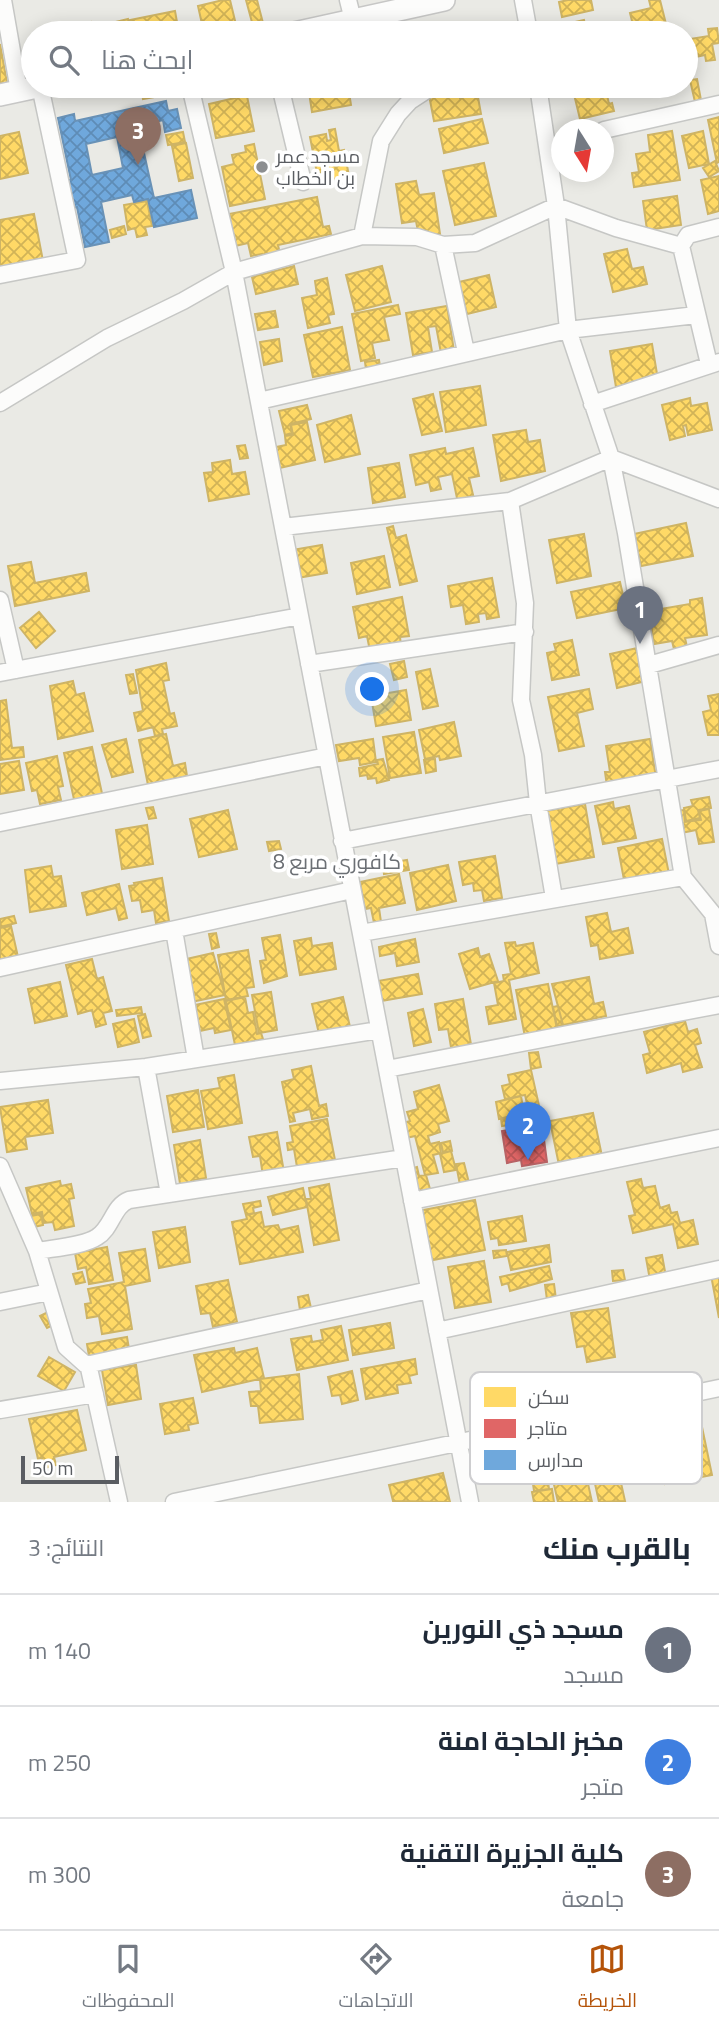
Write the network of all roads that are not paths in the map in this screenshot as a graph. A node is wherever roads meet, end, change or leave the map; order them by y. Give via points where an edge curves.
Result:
1 (3, 0) edge
2 (523, 0) edge
3 (436, 1) edge
4 (350, 10) edge
5 (323, 21) edge
6 (527, 21) edge
7 (21, 73) edge
8 (28, 98) edge
9 (193, 98) edge
10 (283, 98) edge
11 (415, 98) edge
12 (542, 98) edge
13 (719, 104) edge
14 (551, 128) edge
15 (614, 128) edge
16 (303, 182) dead end
17 (556, 182) edge
18 (556, 206) junction
19 (719, 227) edge
20 (362, 236) junction
21 (443, 245) junction
22 (681, 246) junction
23 (234, 272) junction
24 (0, 275) edge
25 (696, 315) junction
26 (568, 330) junction
27 (466, 352) junction
28 (714, 363) edge
29 (259, 401) junction
30 (0, 402) edge
31 (592, 404) junction
32 (611, 458) junction
33 (719, 499) edge
34 (510, 501) junction
35 (283, 527) junction
36 (0, 600) edge
37 (300, 616) junction
38 (525, 632) junction
39 (719, 645) edge
40 (309, 664) junction
41 (649, 665) junction
42 (8, 672) edge
43 (327, 756) junction
44 (719, 769) edge
45 (668, 778) junction
46 (538, 803) junction
47 (0, 823) edge
48 (342, 841) junction
49 (682, 877) junction
50 (352, 890) junction
51 (554, 898) junction
52 (716, 913) edge
53 (174, 930) junction
54 (361, 933) junction
55 (719, 946) edge
56 (0, 968) edge
57 (719, 1005) edge
58 (379, 1030) junction
59 (196, 1059) junction
60 (146, 1067) junction
61 (387, 1069) junction
62 (0, 1081) edge
63 (719, 1138) edge
64 (404, 1158) junction
65 (0, 1166) edge
66 (169, 1194) junction
67 (412, 1201) junction
68 (37, 1251) junction
69 (719, 1269) edge
70 (429, 1290) junction
71 (49, 1292) junction
72 (0, 1302) edge
73 (437, 1331) junction
74 (89, 1364) junction
75 (95, 1394) junction
76 (0, 1410) edge
77 (470, 1440) edge
78 (458, 1443) junction
79 (238, 1495) edge
80 (119, 1502) edge
81 (174, 1502) edge
82 (470, 1502) edge

1 - 7 street
2 - 6 street
3 - 4 street
4 - 5 street
8 - 24 street via 77,260
9 - 23 street
10 - 16 street
11 - 20 street via 381,141
12 - 14 street
13 - 15 street
17 - 18 street
18 - 21 street via 475,243
18 - 22 street
18 - 26 street
19 - 22 street via 688,235
20 - 21 street via 417,237
20 - 23 street
21 - 27 street
22 - 25 street
23 - 29 street
23 - 30 street via 107,338
25 - 26 street
25 - 28 street
26 - 27 street
26 - 31 street
27 - 29 street
28 - 31 street
29 - 35 street
31 - 32 street
32 - 33 street
32 - 34 street
32 - 41 street
34 - 35 street
34 - 38 street via 526,603
35 - 37 street
36 - 42 street
37 - 40 street
37 - 42 street
38 - 40 street
38 - 46 street via 522,700
39 - 41 street
40 - 43 street
41 - 45 street
43 - 47 street
43 - 48 street
44 - 45 street
45 - 46 street
45 - 49 street
46 - 48 street
46 - 51 street
48 - 50 street
49 - 51 street
49 - 52 street
50 - 53 street
50 - 54 street
51 - 54 street
52 - 55 street
53 - 56 street
53 - 59 street
54 - 58 street
57 - 61 street
58 - 59 street
58 - 61 street
59 - 60 street
60 - 62 street
60 - 66 street
61 - 64 street
63 - 67 street
64 - 66 street
64 - 67 street
65 - 68 street
66 - 68 street via 124,1202 97,1237
67 - 70 street
68 - 71 street
69 - 73 street
70 - 73 street
70 - 74 street
71 - 72 street
71 - 74 street via 66,1347
73 - 78 street
74 - 75 street
75 - 76 street
75 - 80 street
77 - 78 street
78 - 79 street
78 - 82 street
79 - 81 street

